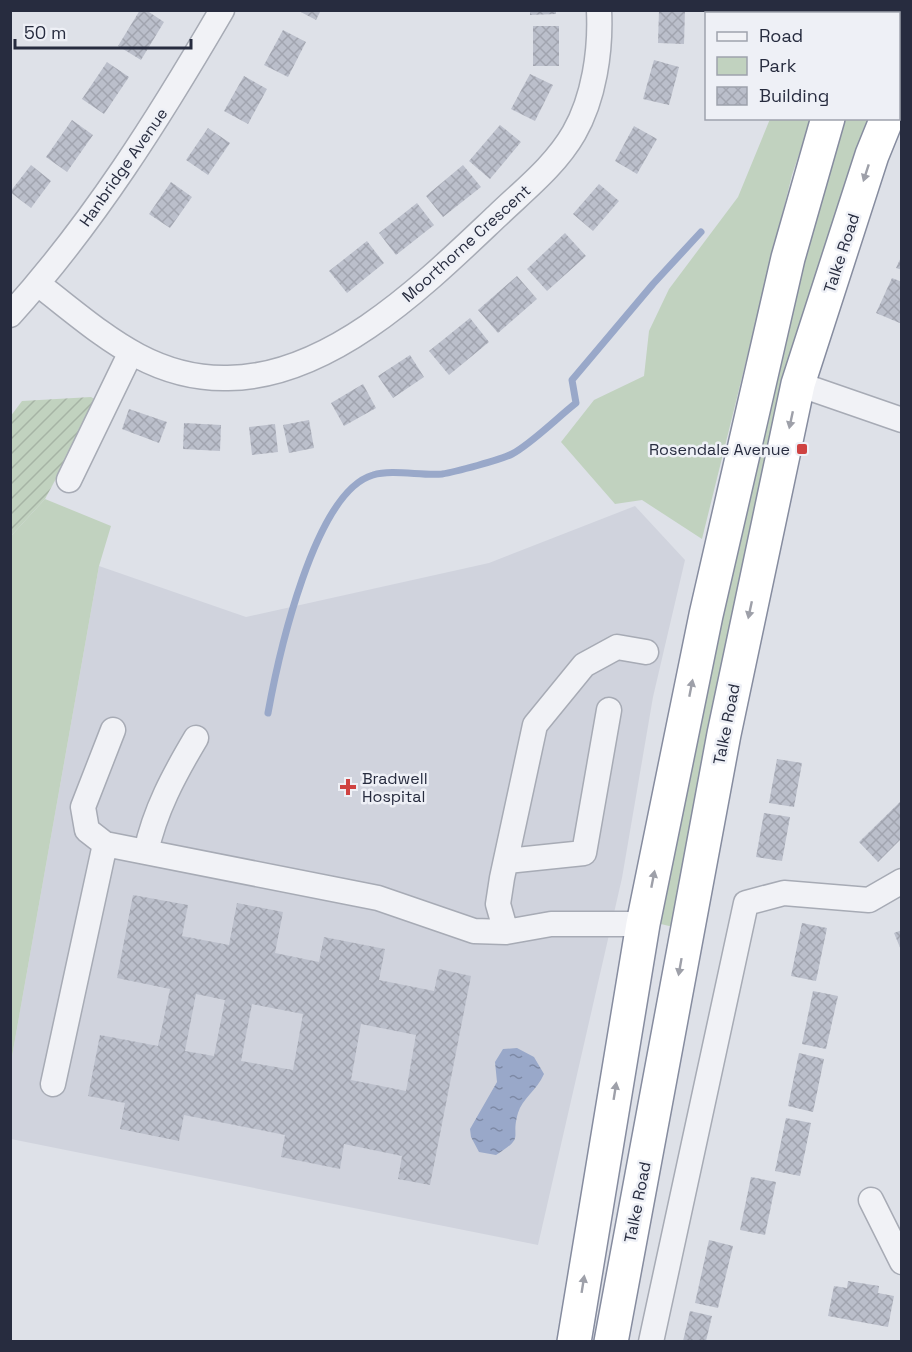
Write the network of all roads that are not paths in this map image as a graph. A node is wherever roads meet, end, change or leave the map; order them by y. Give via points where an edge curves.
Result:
1 (222, 10) edge
2 (599, 10) edge
3 (827, 120) edge
4 (886, 120) edge
5 (38, 284) junction
6 (10, 315) edge
7 (130, 354) junction
8 (798, 384) junction
9 (902, 420) edge
10 (69, 480) dead end
11 (646, 652) dead end
12 (609, 710) dead end
13 (113, 730) dead end
14 (724, 734) junction
15 (196, 738) dead end
16 (105, 844) junction
17 (146, 852) junction
18 (507, 861) junction
19 (902, 881) edge
20 (643, 924) junction
21 (506, 932) junction
22 (53, 1084) dead end
23 (871, 1200) dead end
24 (902, 1262) edge
25 (574, 1341) edge
26 (611, 1341) edge
27 (651, 1341) edge

1 - 5 street, Hanbridge Avenue via 142,145
2 - 7 street, Moorthorne Crescent via 598,46 587,102 574,133 554,163 407,297 333,348 302,363 266,373 229,378 176,374
20 -> 3 highway via 706,615 777,304
4 -> 8 highway, Talke Road
5 - 6 street, Hanbridge Avenue
5 - 7 street, Moorthorne Crescent
7 - 10 street
8 - 9 street
8 -> 14 highway, Talke Road
11 - 18 street via 617,647 584,665 536,725
12 - 18 street via 584,853
13 - 16 street via 83,807 87,830
14 - 20 highway via 676,929 671,932
14 -> 26 highway, Talke Road
15 - 17 street via 168,784
16 - 17 street
16 - 22 street
17 - 21 street via 378,898 474,931
18 - 21 street via 498,904
19 - 27 street via 869,900 784,893 746,903
20 - 21 street via 551,924
25 -> 20 highway
23 - 24 street

